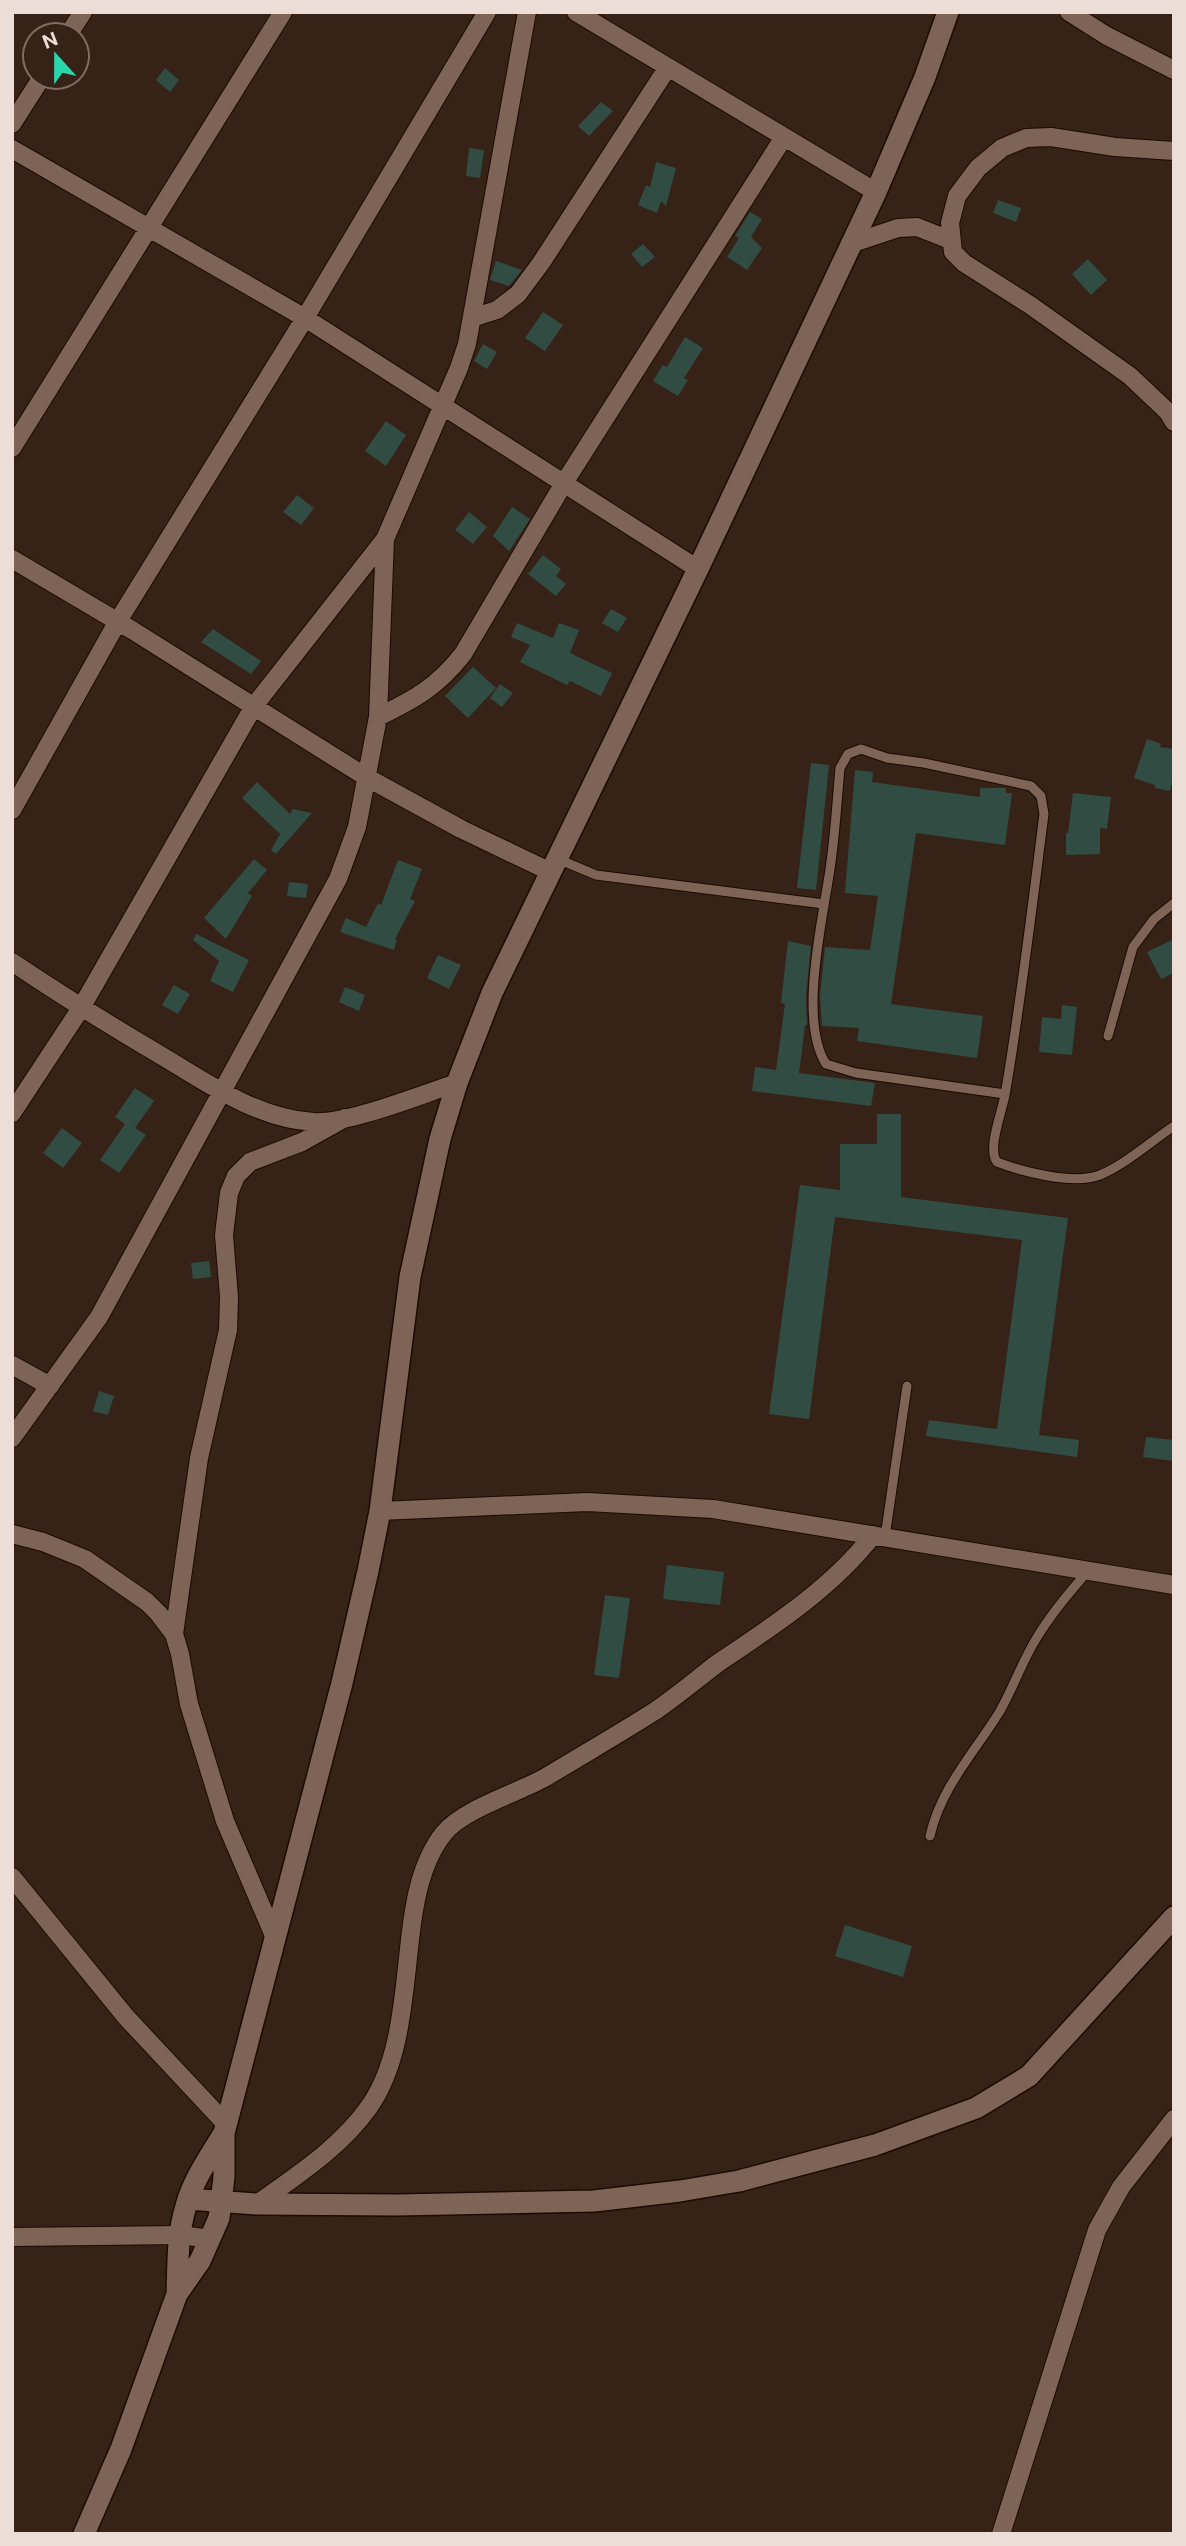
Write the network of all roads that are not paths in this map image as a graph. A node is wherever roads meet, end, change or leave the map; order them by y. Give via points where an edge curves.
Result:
1 (283, 12) edge
2 (487, 12) edge
3 (527, 12) edge
4 (576, 12) edge
5 (1069, 12) edge
6 (946, 13) edge
7 (668, 67) junction
8 (1174, 70) edge
9 (33, 91) edge
10 (12, 124) edge
11 (784, 137) junction
12 (12, 149) edge
13 (1174, 151) edge
14 (876, 192) junction
15 (148, 227) junction
16 (950, 240) junction
17 (850, 244) junction
18 (305, 318) junction
19 (472, 318) junction
20 (443, 406) junction
21 (1174, 422) edge
22 (12, 448) edge
23 (564, 483) junction
24 (386, 540) junction
25 (12, 559) edge
26 (698, 569) junction
27 (118, 621) junction
28 (254, 706) junction
29 (377, 717) junction
30 (366, 777) junction
31 (12, 810) edge
32 (554, 866) junction
33 (1174, 903) edge
34 (824, 904) junction
35 (12, 962) edge
36 (81, 1008) junction
37 (1108, 1036) dead end
38 (457, 1083) junction
39 (221, 1092) junction
40 (1005, 1094) junction
41 (12, 1113) edge
42 (345, 1118) junction
43 (1174, 1126) edge
44 (12, 1365) edge
45 (50, 1386) junction
46 (907, 1386) dead end
47 (12, 1438) edge
48 (380, 1511) junction
49 (12, 1534) edge
50 (878, 1536) junction
51 (1088, 1571) junction
52 (1174, 1585) edge
53 (174, 1634) junction
54 (930, 1836) dead end
55 (12, 1877) edge
56 (1174, 1917) edge
57 (275, 1938) junction
58 (1174, 2119) edge
59 (225, 2129) junction
60 (188, 2199) junction
61 (221, 2201) junction
62 (257, 2204) junction
63 (180, 2235) junction
64 (12, 2237) edge
65 (211, 2239) junction
66 (177, 2294) junction
67 (84, 2534) edge
68 (1001, 2534) edge

1 - 15 street
2 - 18 street
3 - 19 street
4 - 7 street
5 - 8 street
6 - 14 main road via 925,77
7 - 11 street
7 - 19 street via 518,294 497,310
9 - 10 street
11 - 14 street
11 - 23 street
12 - 15 street
13 - 16 street via 1026,138 1002,148 957,196
14 - 17 main road
15 - 18 street
15 - 22 street
16 - 17 street via 917,227 898,228
16 - 21 street via 953,252 964,263 1130,376
17 - 26 main road
18 - 20 street
18 - 27 street
19 - 20 street
20 - 23 street
20 - 24 street
23 - 26 street
23 - 29 street via 449,673 421,696
24 - 28 street
24 - 29 street
25 - 27 street
26 - 32 main road
27 - 28 street
27 - 31 street
28 - 30 street
28 - 36 street
29 - 30 street
30 - 32 street via 461,829
30 - 39 street via 357,827 338,879
32 - 34 lane
32 - 38 main road via 492,993
33 - 37 lane via 1154,919 1133,947
34 - 40 lane via 813,1011 826,1064 880,1077
34 - 40 lane via 840,768 848,754 861,750 1036,789 1044,814
35 - 36 street
36 - 39 street
36 - 41 street
38 - 42 street
38 - 48 main road via 410,1277
39 - 42 street via 288,1118 315,1123
39 - 45 street via 99,1317
40 - 43 lane via 994,1159 1065,1178 1098,1175
42 - 53 street via 302,1142 250,1162 236,1176 229,1193 224,1235 229,1330 199,1458
44 - 45 street
45 - 47 street
46 - 50 lane
48 - 50 street via 587,1502 659,1505 724,1510
48 - 57 main road via 342,1683
49 - 53 street via 85,1559 146,1602
50 - 51 street
50 - 62 street via 818,1590 656,1710 445,1832 421,1882 395,2042 379,2089 336,2143
51 - 52 street
51 - 54 lane via 1035,1641 1000,1711 944,1795
53 - 57 street via 225,1822
55 - 59 street
56 - 62 main road via 1029,2076 976,2108 875,2145 739,2181 594,2201
57 - 59 main road
58 - 68 street via 1121,2187 1097,2230
59 - 60 main road
59 - 61 main road
60 - 61 main road
60 - 63 main road
61 - 62 main road
61 - 65 main road
63 - 64 street
63 - 65 street
63 - 66 main road
65 - 66 main road
66 - 67 main road via 126,2436

